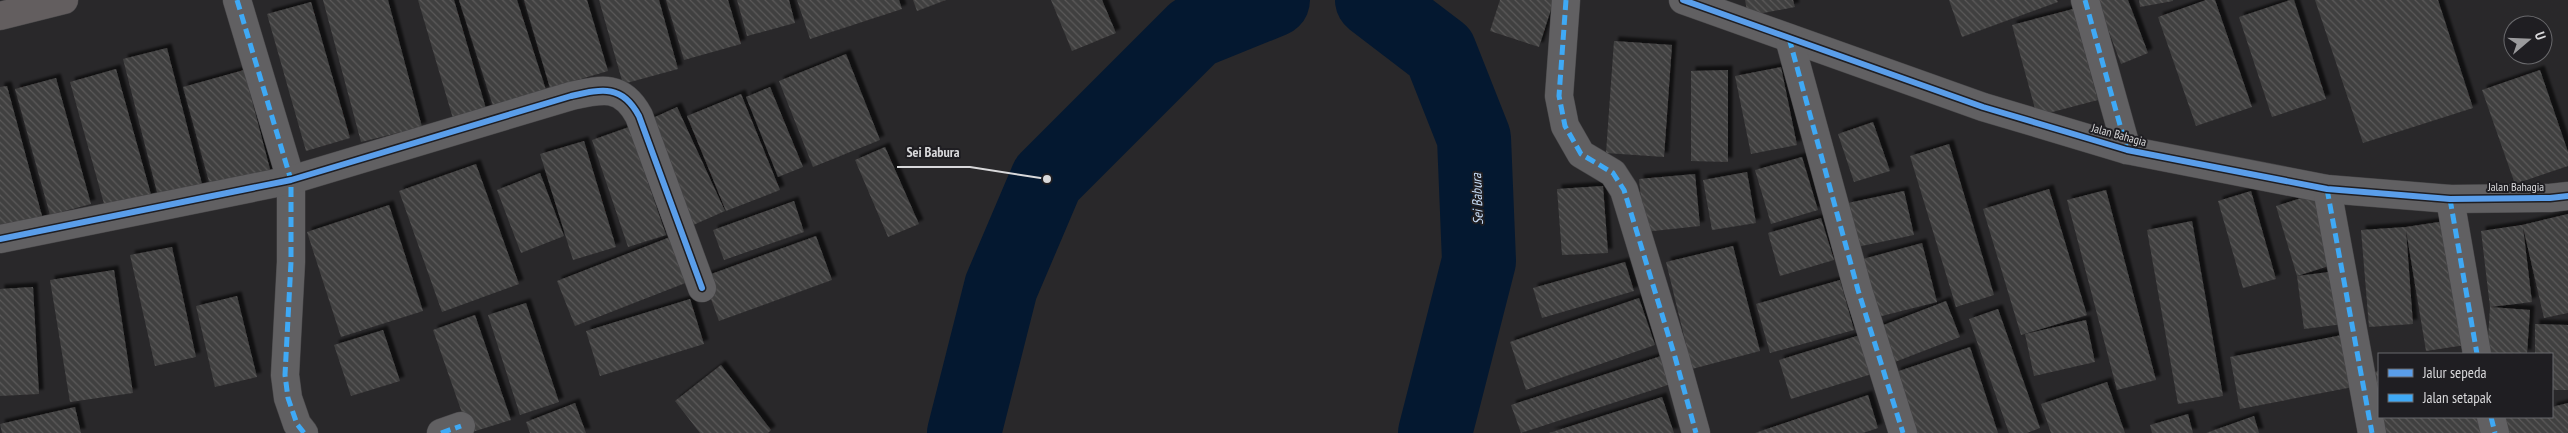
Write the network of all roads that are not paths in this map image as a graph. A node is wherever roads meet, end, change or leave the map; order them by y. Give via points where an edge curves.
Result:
1 (64, 0) edge
2 (237, 0) edge
3 (1566, 0) edge
4 (1684, 0) edge
5 (2085, 0) edge
6 (0, 16) edge
7 (1789, 38) junction
8 (2127, 150) junction
9 (291, 180) junction
10 (2327, 189) junction
11 (2568, 196) edge
12 (2450, 199) junction
13 (0, 239) edge
14 (702, 288) dead end
15 (2477, 353) edge
16 (2491, 418) edge
17 (304, 433) edge
18 (1696, 433) edge
19 (1903, 433) edge
20 (2372, 433) edge
21 (2495, 433) edge

1 - 6 main road
2 - 9 street
3 - 18 street via 1559,96 1565,126 1581,154 1613,173 1624,190
4 - 7 street, Jalan Bahagia
5 - 8 street
7 - 8 street, Jalan Bahagia via 1983,107
7 - 19 street via 1858,290
8 - 10 street, Jalan Bahagia
9 - 13 street
9 - 14 street via 571,96 610,90 622,94 633,104 639,116
9 - 17 street via 291,262 285,375 288,398 297,424
10 - 12 street, Jalan Bahagia
10 - 20 street
11 - 12 street, Jalan Bahagia
12 - 15 street
16 - 21 street

